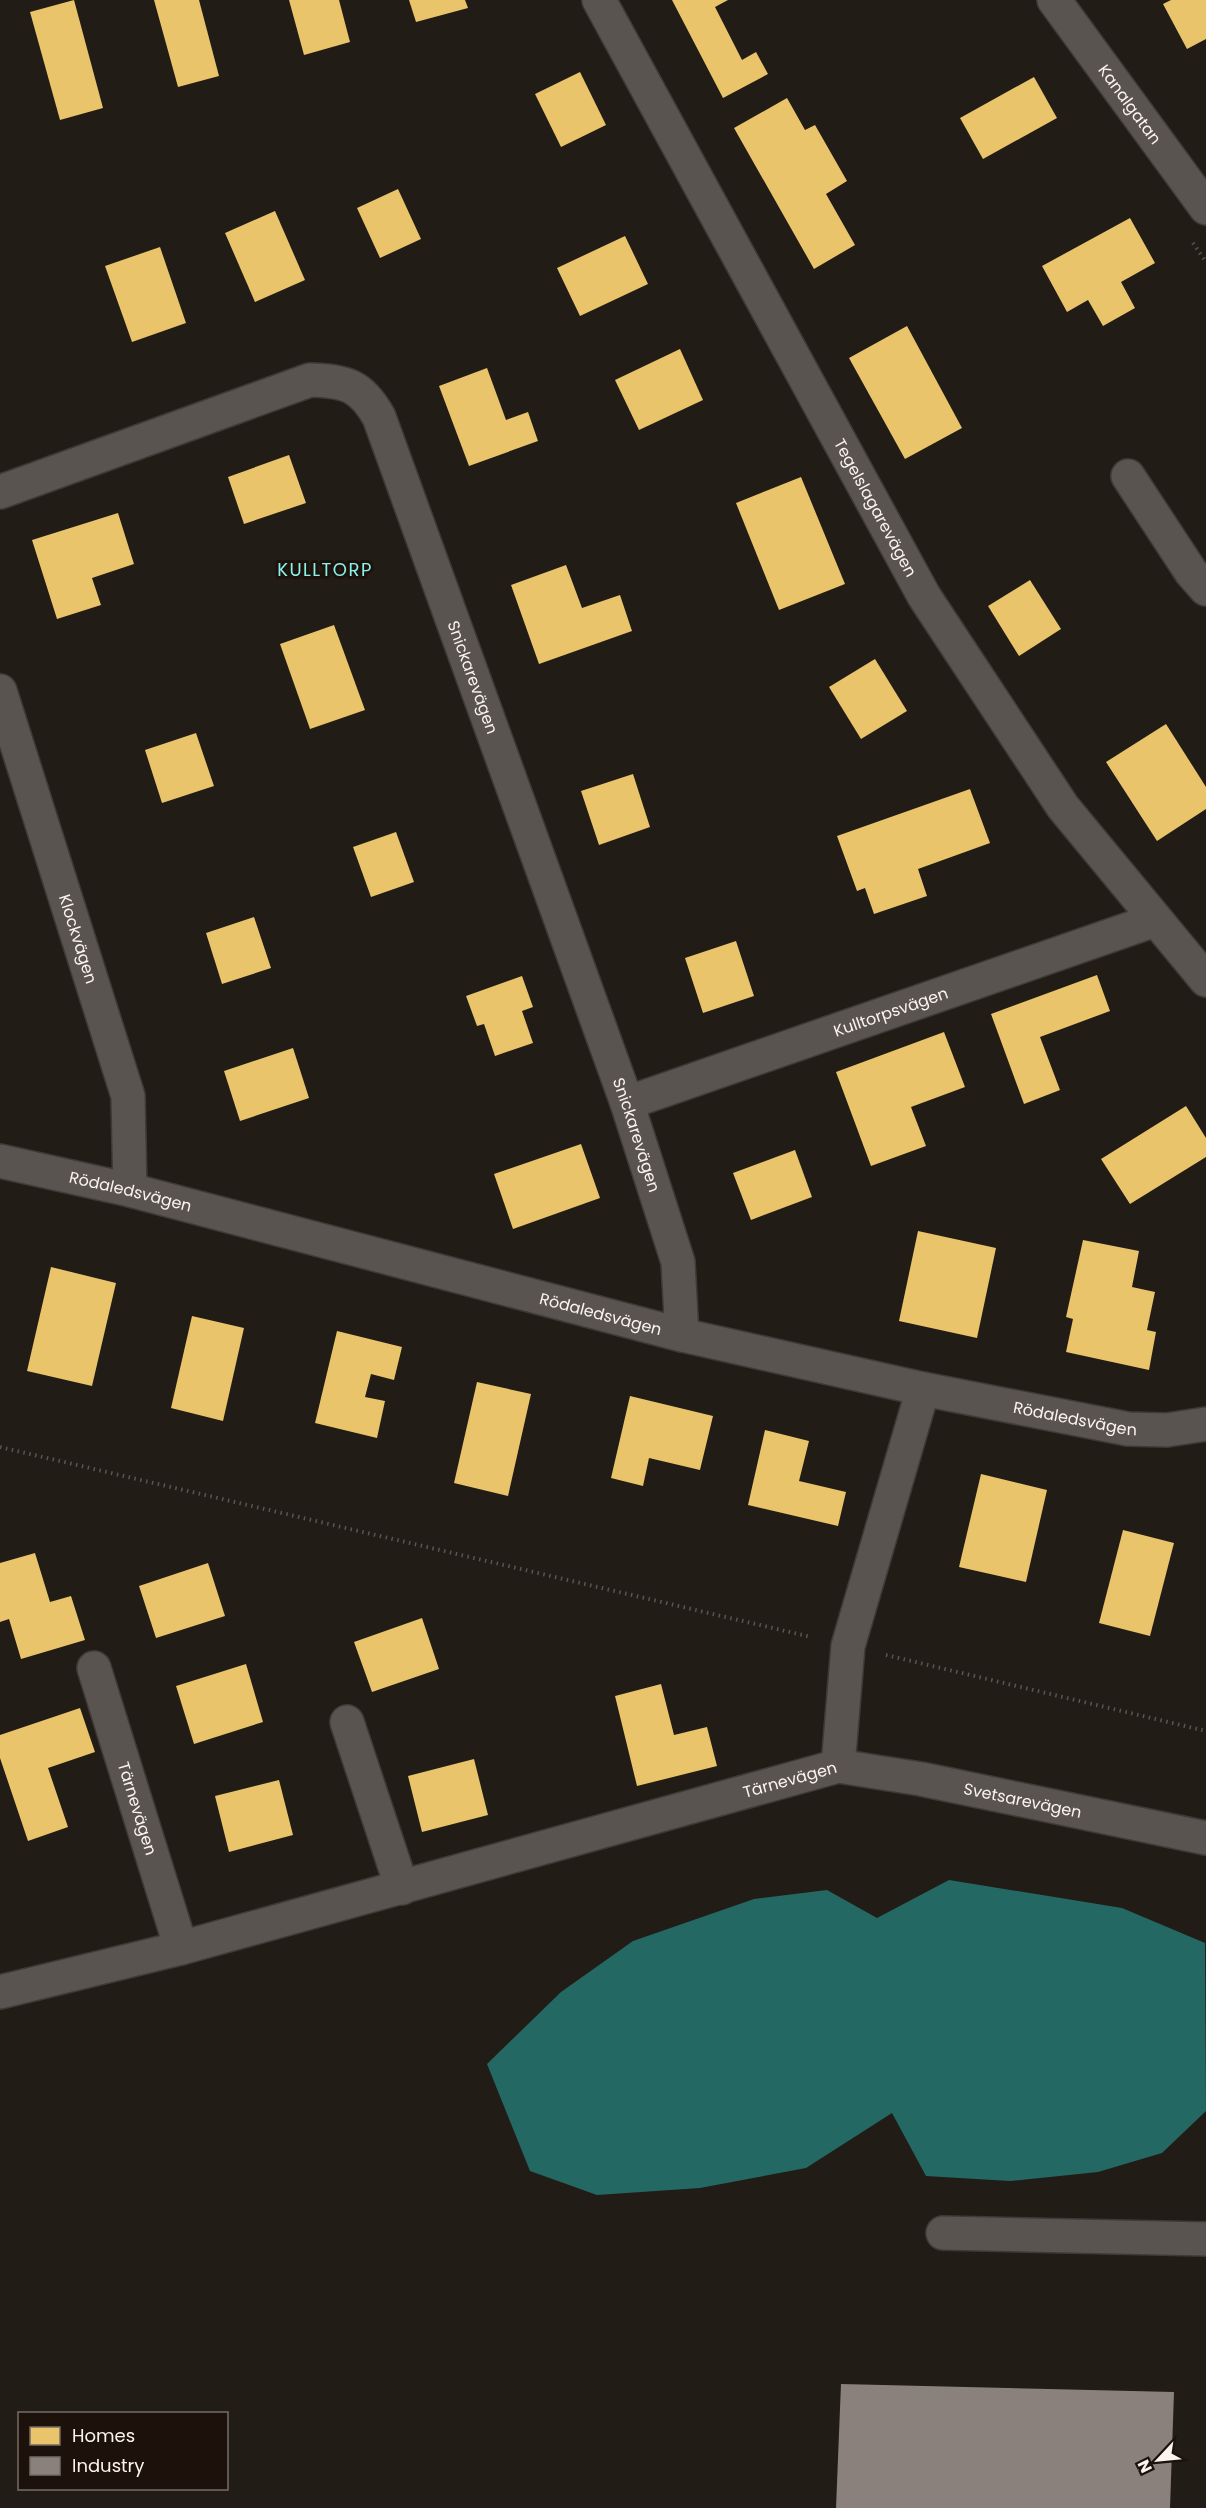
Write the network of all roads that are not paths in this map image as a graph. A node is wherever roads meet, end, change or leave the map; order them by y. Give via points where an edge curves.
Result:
1 (599, 0) edge
2 (1054, 0) edge
3 (1206, 208) edge
4 (1128, 476) dead end
5 (0, 492) edge
6 (1206, 589) edge
7 (0, 691) edge
8 (1155, 920) junction
9 (1206, 980) edge
10 (627, 1103) junction
11 (0, 1161) edge
12 (130, 1190) junction
13 (682, 1335) junction
14 (923, 1389) junction
15 (1206, 1424) edge
16 (94, 1668) dead end
17 (347, 1722) dead end
18 (838, 1766) junction
19 (1206, 1838) edge
20 (402, 1888) junction
21 (181, 1948) junction
22 (0, 1992) edge
23 (943, 2233) dead end
24 (1206, 2239) edge

1 - 8 street, Tegelslagarevägen via 924,596 1063,807
2 - 3 street, Kanalgatan
4 - 6 street
5 - 10 street, Snickarevägen via 310,380 350,384 369,399
7 - 12 street, Klockvägen via 128,1096
8 - 9 street, Tegelslagarevägen
8 - 10 street, Kulltorpsvägen
10 - 13 street, Snickarevägen via 678,1262
11 - 12 street, Rödaledsvägen
12 - 13 street, Rödaledsvägen
13 - 14 street, Rödaledsvägen
14 - 15 street, Rödaledsvägen via 1128,1430
14 - 18 street, Tärnevägen via 848,1646
16 - 21 street, Tärnevägen
17 - 20 street
18 - 19 street, Svetsarevägen via 921,1779
18 - 20 street, Tärnevägen
20 - 21 street, Tärnevägen
21 - 22 street, Tärnevägen
23 - 24 street

